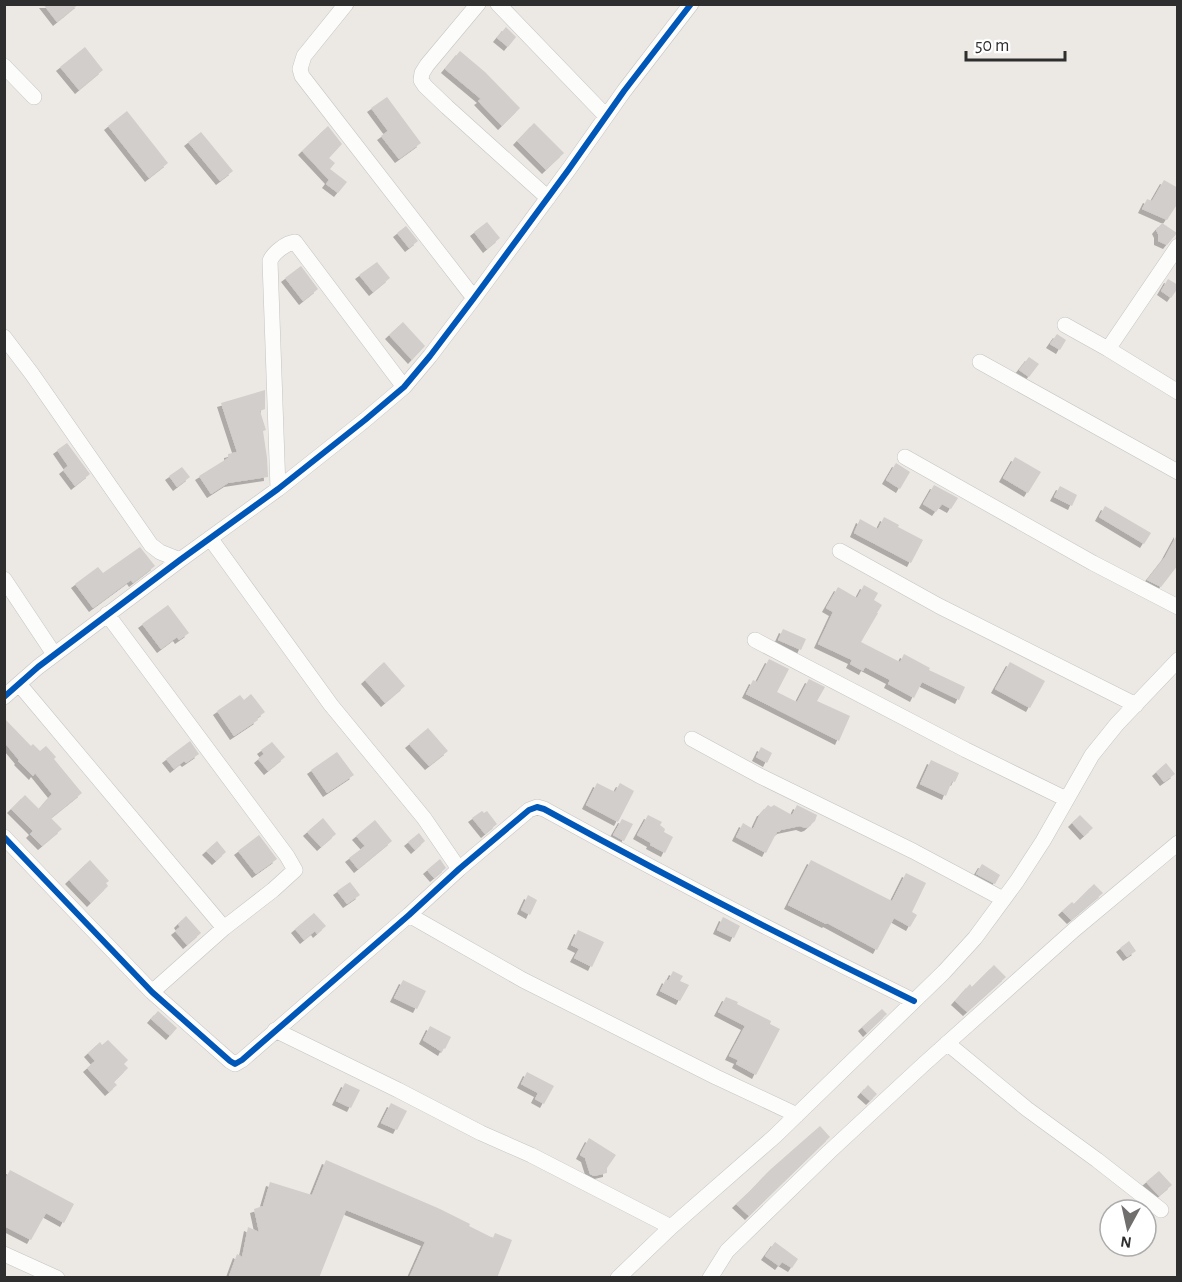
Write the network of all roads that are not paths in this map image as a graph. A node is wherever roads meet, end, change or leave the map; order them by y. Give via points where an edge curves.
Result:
1 (346, 4) edge
2 (478, 4) edge
3 (498, 4) edge
4 (691, 4) edge
5 (4, 66) edge
6 (34, 97) dead end
7 (606, 116) junction
8 (548, 198) junction
9 (1178, 246) edge
10 (474, 298) junction
11 (1065, 325) dead end
12 (4, 337) edge
13 (1108, 349) junction
14 (980, 362) dead end
15 (404, 387) junction
16 (1178, 392) edge
17 (905, 457) dead end
18 (1178, 472) edge
19 (278, 489) junction
20 (210, 538) junction
21 (840, 551) dead end
22 (180, 560) junction
23 (4, 579) edge
24 (1178, 607) edge
25 (107, 614) junction
26 (755, 640) dead end
27 (54, 654) junction
28 (1178, 660) edge
29 (19, 684) junction
30 (4, 698) edge
31 (1136, 705) junction
32 (692, 739) dead end
33 (1066, 800) junction
34 (4, 837) edge
35 (1178, 843) edge
36 (459, 869) junction
37 (1003, 899) junction
38 (409, 915) junction
39 (224, 928) junction
40 (152, 992) junction
41 (914, 1001) junction
42 (275, 1030) junction
43 (947, 1043) junction
44 (797, 1115) junction
45 (1161, 1210) dead end
46 (671, 1227) junction
47 (4, 1254) edge
48 (57, 1278) edge
49 (618, 1278) edge
50 (710, 1278) edge

1 - 10 street via 304,56 302,76
2 - 8 street via 427,65 421,80
3 - 7 street
4 - 7 street
5 - 6 street
7 - 8 street
8 - 10 street
9 - 13 street
10 - 15 street
11 - 13 street
12 - 22 street via 151,545
13 - 16 street
14 - 18 street
15 - 19 street
15 - 19 street via 295,242 271,258
17 - 24 street
19 - 20 street
20 - 22 street
20 - 36 street via 331,705 424,818
21 - 31 street via 939,606
22 - 25 street
23 - 27 street
25 - 27 street
25 - 39 street via 295,870
26 - 33 street
27 - 29 street
28 - 31 street
29 - 30 street
29 - 39 street
31 - 33 street via 1092,755
32 - 37 street
33 - 37 street
34 - 40 street
35 - 43 street
36 - 38 street
36 - 41 street via 537,807 769,930
37 - 41 street via 975,938
38 - 42 street
38 - 44 street via 523,980
39 - 40 street
40 - 42 street via 236,1064
41 - 44 street
42 - 46 street
43 - 45 street
43 - 50 street via 727,1251
44 - 46 street
46 - 49 street
47 - 48 street

